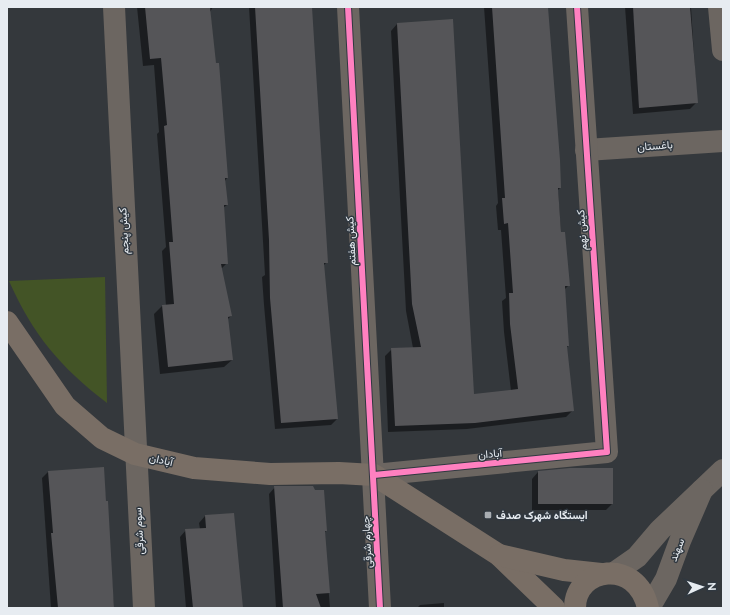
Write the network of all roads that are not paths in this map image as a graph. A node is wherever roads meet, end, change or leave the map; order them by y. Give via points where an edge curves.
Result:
1 (114, 7) edge
2 (348, 7) edge
3 (578, 7) edge
4 (719, 7) edge
5 (723, 50) edge
6 (723, 141) edge
7 (586, 150) junction
8 (7, 322) edge
9 (607, 452) joint
10 (135, 454) junction
11 (723, 470) edge
12 (374, 475) junction
13 (702, 490) junction
14 (499, 555) junction
15 (607, 574) junction
16 (144, 608) edge
17 (380, 608) edge
18 (554, 608) edge
19 (575, 608) edge
20 (648, 608) edge

1 - 10 street, کیش پنجم
2 - 12 street, کیش هفتم
3 - 7 street, کیش نهم
4 - 5 street
6 - 7 street, باغستان
7 - 9 street, کیش نهم
8 - 10 main road, آبادان via 65,406 102,438
9 - 12 street, آبادان
10 - 12 main road, آبادان via 194,468 270,474
10 - 16 street, سوم شرقی
11 - 13 street, سهند
12 - 14 main road, آبادان
12 - 17 street, چهارم شرقی
13 - 15 street, سهند via 637,556
13 - 20 street, سهند via 666,579
14 - 15 main road, آبادان via 564,570
14 - 18 main road, آبادان
15 - 19 main road via 589,580 580,590
15 - 20 main road, آبادان via 627,576 638,585 645,596

